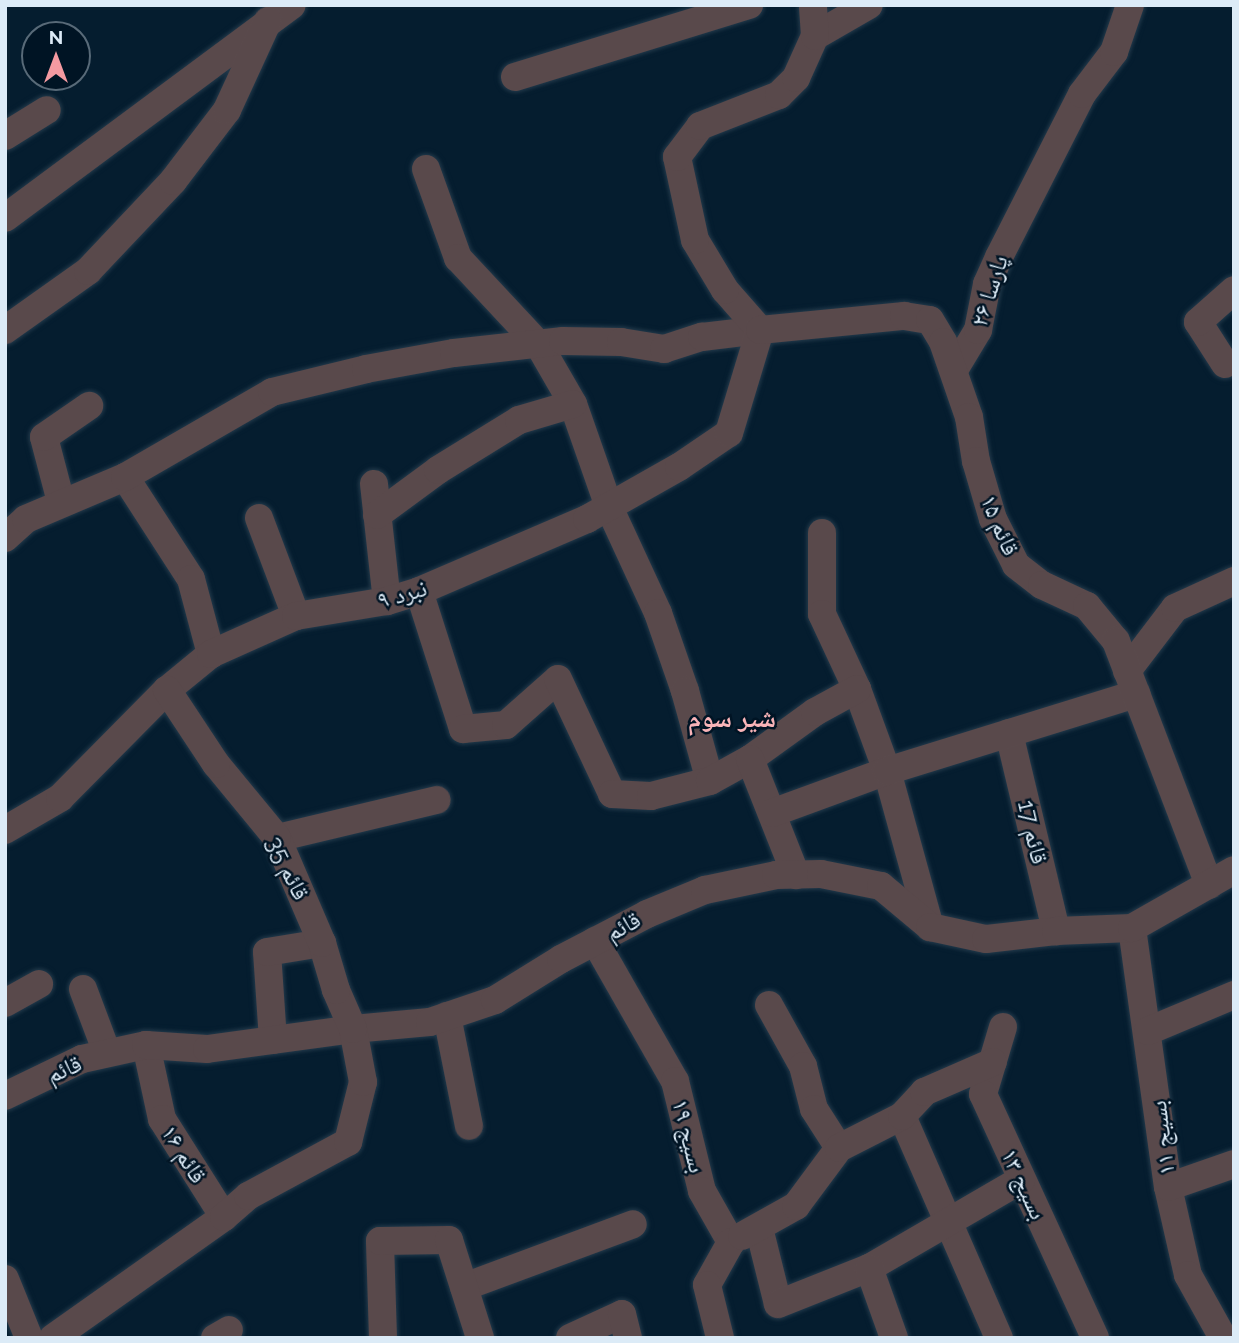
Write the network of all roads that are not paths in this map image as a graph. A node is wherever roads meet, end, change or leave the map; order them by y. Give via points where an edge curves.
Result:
1 (292, 5) edge
2 (750, 5) edge
3 (813, 5) edge
4 (869, 5) edge
5 (1130, 5) edge
6 (268, 20) junction
7 (815, 36) junction
8 (515, 76) dead end
9 (47, 110) dead end
10 (5, 136) edge
11 (426, 169) dead end
12 (5, 219) edge
13 (1234, 290) edge
14 (5, 330) edge
15 (760, 330) junction
16 (539, 345) junction
17 (1225, 364) dead end
18 (954, 370) junction
19 (573, 404) junction
20 (89, 406) dead end
21 (125, 477) junction
22 (373, 484) dead end
23 (61, 502) junction
24 (609, 507) junction
25 (377, 515) junction
26 (258, 518) dead end
27 (822, 533) dead end
28 (5, 538) edge
29 (1234, 582) edge
30 (419, 591) junction
31 (387, 601) junction
32 (296, 616) junction
33 (211, 654) junction
34 (1132, 682) junction
35 (857, 689) junction
36 (167, 690) junction
37 (1009, 733) junction
38 (750, 759) junction
39 (887, 771) junction
40 (710, 781) junction
41 (437, 800) dead end
42 (772, 813) junction
43 (5, 830) edge
44 (278, 838) junction
45 (1234, 870) edge
46 (796, 875) junction
47 (1209, 885) junction
48 (930, 927) junction
49 (1132, 928) junction
50 (1056, 932) junction
51 (596, 941) junction
52 (322, 943) junction
53 (39, 984) dead end
54 (83, 989) dead end
55 (1234, 995) edge
56 (5, 1003) edge
57 (769, 1005) dead end
58 (447, 1016) junction
59 (1003, 1027) dead end
60 (353, 1029) junction
61 (1148, 1031) junction
62 (273, 1040) junction
63 (146, 1045) junction
64 (107, 1054) junction
65 (993, 1062) junction
66 (5, 1096) edge
67 (902, 1116) junction
68 (469, 1126) dead end
69 (839, 1148) junction
70 (1234, 1164) edge
71 (1021, 1180) junction
72 (1168, 1187) junction
73 (224, 1217) junction
74 (949, 1223) junction
75 (632, 1224) dead end
76 (759, 1228) junction
77 (731, 1242) junction
78 (869, 1268) junction
79 (5, 1279) edge
80 (464, 1287) junction
81 (1225, 1336) edge
82 (29, 1338) edge
83 (53, 1338) edge
84 (383, 1338) edge
85 (480, 1338) edge
86 (570, 1338) edge
87 (628, 1338) edge
88 (720, 1338) edge
89 (894, 1338) edge
90 (999, 1338) edge
91 (1095, 1338) edge

1 - 6 street
2 - 8 street
3 - 7 street
4 - 7 street
5 - 18 street, پارسا ۲۶ via 1114,52 1082,93 999,257 987,284 978,330
6 - 12 street
6 - 14 street via 227,110 173,181 88,271
7 - 15 street via 796,78 779,95 700,125 677,157 695,240 725,290
9 - 10 street
11 - 16 street via 458,258
13 - 17 street via 1198,322
15 - 16 street via 702,337 664,349 621,342
15 - 18 street, قائم ۱۵ via 904,316 930,320
15 - 24 street, نبرد ۹ via 729,433
16 - 19 street
16 - 21 street via 454,353 272,392
18 - 34 street, قائم ۱۵ via 970,417 976,461 993,519 1016,565 1042,585 1087,606 1116,641
19 - 24 street
19 - 25 street via 519,420
20 - 23 street via 44,437
21 - 23 street
21 - 33 street via 191,579
22 - 25 street
23 - 28 street via 26,519
24 - 30 street, نبرد ۹
24 - 40 street via 658,612
25 - 31 street
26 - 32 street
27 - 35 street via 822,614
29 - 34 street via 1175,608
30 - 31 street, نبرد ۹
30 - 40 street via 463,729 506,725 558,680 612,794 651,796
31 - 32 street, نبرد ۹
32 - 33 street, نبرد ۹
33 - 36 street, نبرد ۹
34 - 37 street
34 - 47 street, قائم ۱۵
35 - 38 street via 815,712
35 - 39 street
36 - 43 street, نبرد ۹ via 60,798
36 - 44 street, قائم 35 via 216,764
37 - 39 street
37 - 50 street, قائم 17
38 - 40 street
38 - 42 street
39 - 42 street
39 - 48 street
41 - 44 street
42 - 46 street
44 - 52 street, قائم 35
45 - 47 street, قائم
46 - 48 street, قائم via 821,874 881,886
46 - 51 street, قائم via 705,890
47 - 49 street, قائم
48 - 50 street, قائم via 986,939
49 - 50 street, قائم
49 - 61 street, بسیج ۱۱
51 - 58 street, قائم via 495,1000
51 - 77 street, بسیج ۱۹ via 675,1081 702,1191
52 - 60 street, قائم 35
52 - 62 street via 267,952
53 - 56 street
54 - 64 street
55 - 61 street
57 - 69 street via 803,1066 814,1109
58 - 60 street, قائم
58 - 68 street
59 - 65 street, بسیج ۱۳
60 - 62 street, قائم
60 - 73 street, قائم 35 via 363,1082 348,1142 248,1196
61 - 72 street, بسیج ۱۱
62 - 63 street, قائم via 207,1049
63 - 64 street, قائم
63 - 73 street, قائم ۱۶ via 162,1119
64 - 66 street, قائم via 82,1059
65 - 67 street via 924,1092
65 - 71 street, بسیج ۱۳ via 982,1094
67 - 69 street
67 - 74 street
69 - 76 street via 796,1206
70 - 72 street
71 - 74 street
71 - 91 street, بسیج ۱۳
72 - 81 street, بسیج ۱۱ via 1188,1275
73 - 83 street
74 - 78 street
74 - 90 street
75 - 80 street
76 - 77 street
76 - 78 street via 778,1304
77 - 88 street via 707,1285
78 - 89 street
79 - 82 street
80 - 84 street via 449,1240 380,1241
80 - 85 street
86 - 87 street via 622,1314

